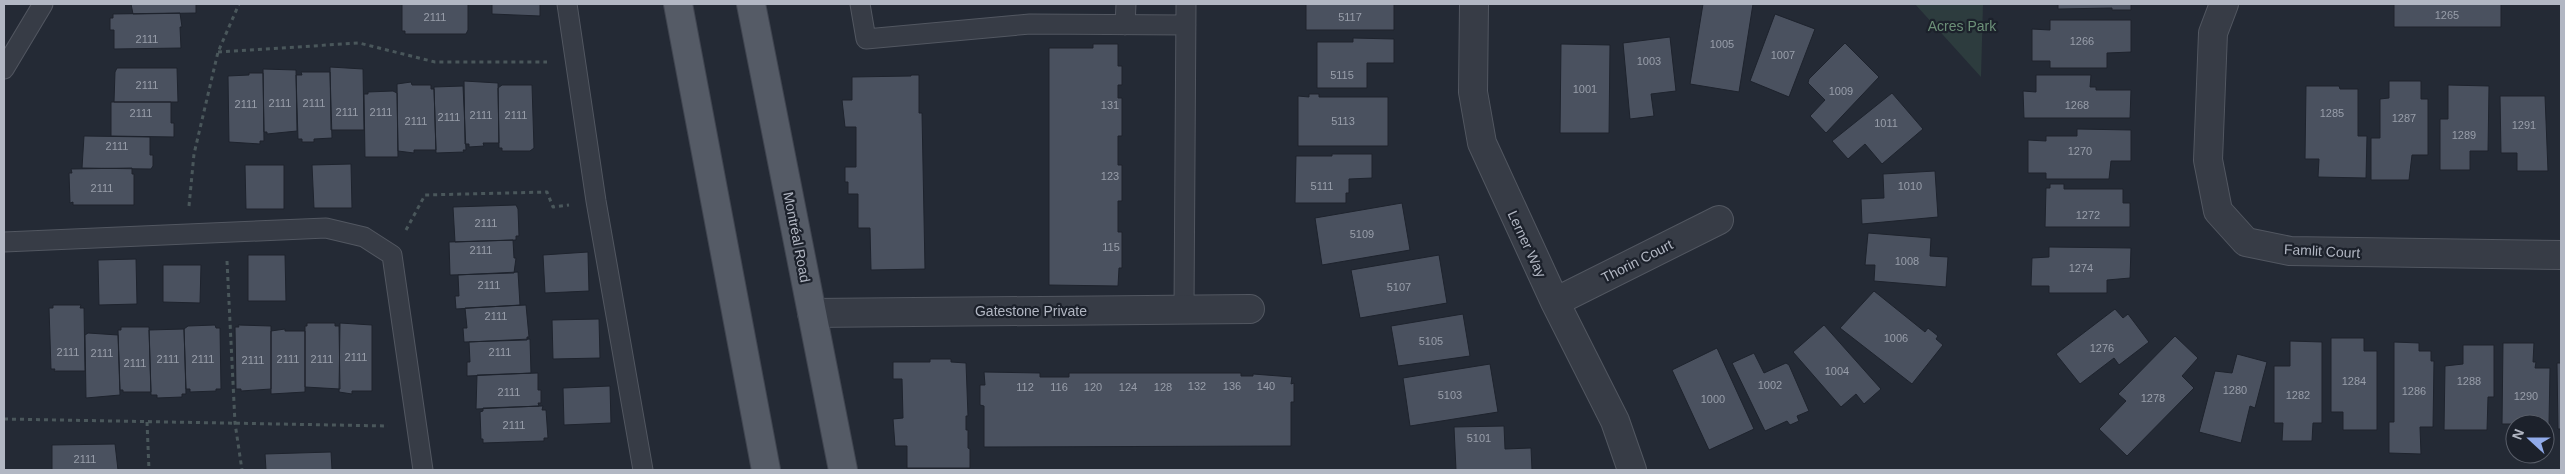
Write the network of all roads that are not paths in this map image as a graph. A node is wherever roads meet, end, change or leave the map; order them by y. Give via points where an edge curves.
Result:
1 (43, 4) edge
2 (567, 4) edge
3 (678, 4) edge
4 (751, 4) edge
5 (860, 4) edge
6 (1126, 4) edge
7 (1186, 4) edge
8 (1474, 4) edge
9 (2224, 4) edge
10 (1125, 25) junction
11 (1186, 25) junction
12 (4, 69) edge
13 (1719, 220) dead end
14 (4, 242) edge
15 (2561, 255) edge
16 (1555, 302) junction
17 (1250, 309) dead end
18 (1184, 310) junction
19 (812, 313) junction
20 (423, 470) edge
21 (643, 470) edge
22 (766, 470) edge
23 (830, 470) edge
24 (842, 470) edge
25 (1632, 470) edge

1 - 12 lane
2 - 21 lane via 596,201
3 - 22 main road
4 - 19 main road, Montréal Road
5 - 10 lane via 866,39 1030,24
6 - 10 lane
7 - 11 lane
8 - 16 street, Lerner Way via 1473,92 1482,143
9 - 15 street, Famlit Court via 2212,33 2208,160 2218,211 2246,242 2290,252
10 - 11 lane
11 - 18 lane
13 - 16 street, Thorin Court
14 - 20 lane via 326,228 364,237 392,255
16 - 25 street, Lerner Way via 1615,421
17 - 18 street, Gatestone Private
18 - 19 street, Gatestone Private
19 - 24 main road, Montréal Road
23 - 24 lane

